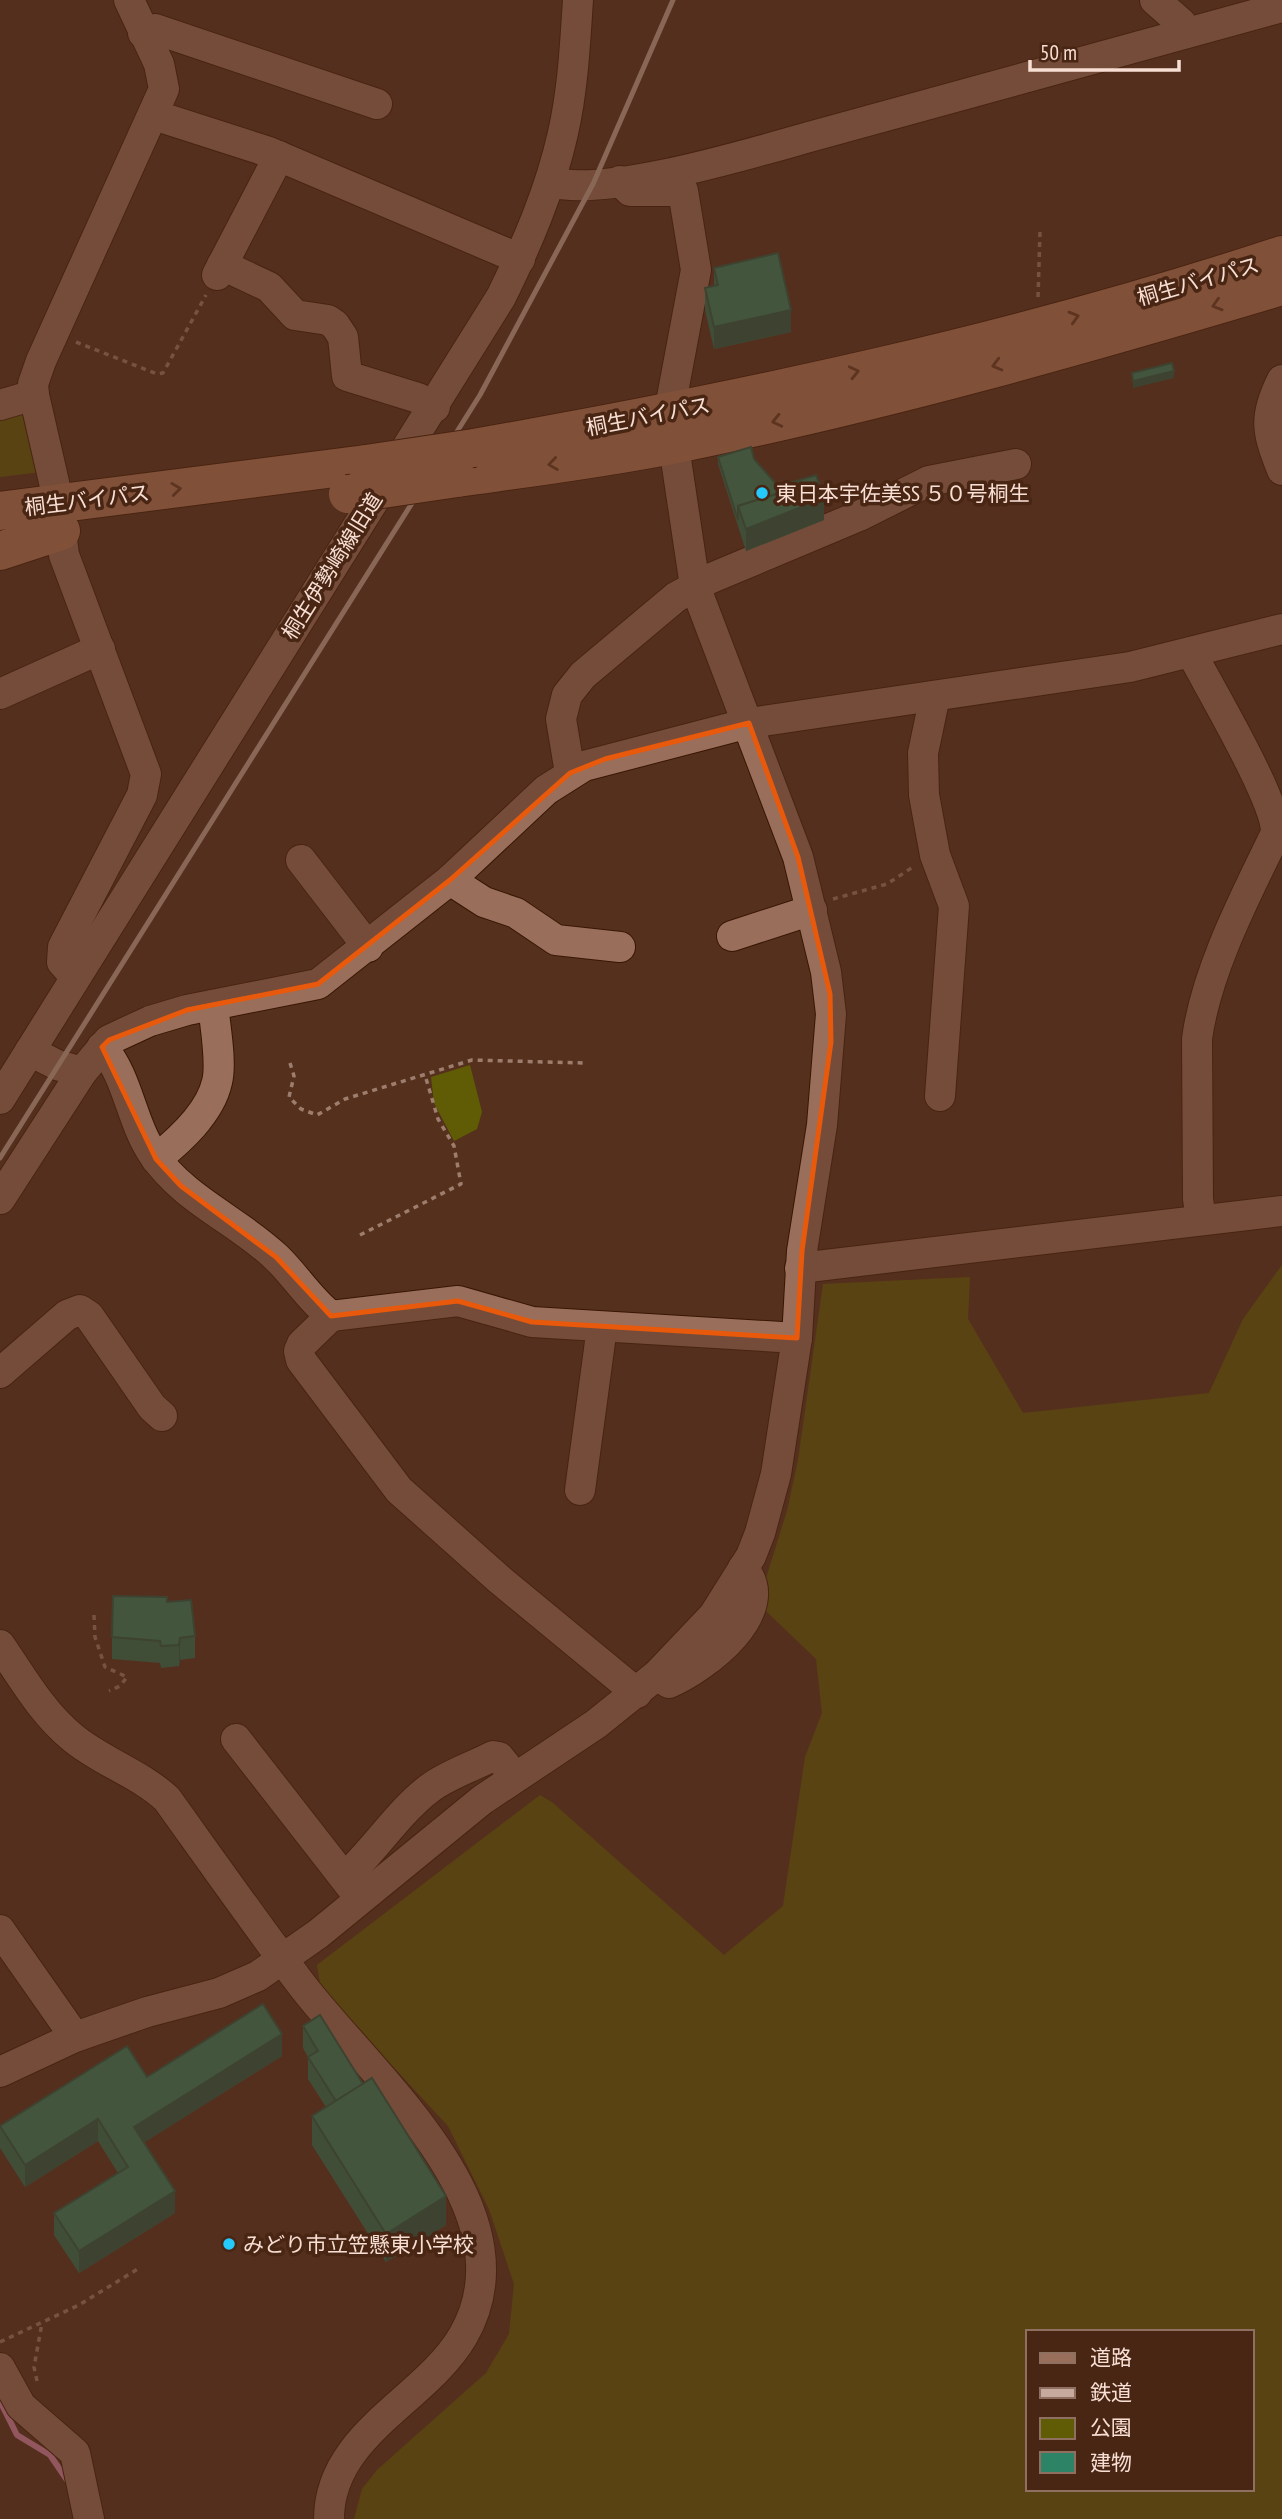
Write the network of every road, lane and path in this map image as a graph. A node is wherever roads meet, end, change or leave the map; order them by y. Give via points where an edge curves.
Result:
1 (129, 0) edge
2 (578, 0) edge
3 (1155, 0) edge
4 (1282, 7) edge
5 (143, 33) junction
6 (1186, 33) junction
7 (377, 104) dead end
8 (154, 115) junction
9 (279, 156) junction
10 (620, 181) junction
11 (550, 182) junction
12 (1040, 232) dead end
13 (1282, 256) edge
14 (520, 259) junction
15 (219, 270) junction
16 (1038, 280) dead end
17 (1282, 286) edge
18 (53, 333) junction
19 (1282, 380) edge
20 (34, 395) junction
21 (0, 405) edge
22 (435, 407) junction
23 (671, 428) junction
24 (1016, 464) dead end
25 (1282, 470) edge
26 (0, 495) edge
27 (0, 511) edge
28 (60, 517) junction
29 (0, 538) edge
30 (0, 551) edge
31 (695, 586) junction
32 (1282, 629) edge
33 (100, 649) junction
34 (1191, 652) junction
35 (0, 694) edge
36 (936, 696) junction
37 (749, 723) junction
38 (570, 774) junction
39 (933, 844) junction
40 (302, 860) dead end
41 (450, 880) junction
42 (811, 907) junction
43 (732, 936) dead end
44 (368, 947) junction
45 (620, 947) dead end
46 (75, 977) junction
47 (213, 1005) junction
48 (102, 1047) junction
49 (30, 1051) junction
50 (290, 1063) dead end
51 (583, 1063) dead end
52 (82, 1072) junction
53 (425, 1075) junction
54 (3, 1087) edge
55 (940, 1096) dead end
56 (156, 1159) junction
57 (0, 1199) edge
58 (1282, 1211) edge
59 (1201, 1220) junction
60 (360, 1235) dead end
61 (800, 1268) junction
62 (331, 1316) junction
63 (602, 1327) junction
64 (797, 1338) junction
65 (0, 1373) edge
66 (162, 1416) dead end
67 (580, 1490) dead end
68 (94, 1615) dead end
69 (0, 1645) edge
70 (647, 1684) junction
71 (110, 1691) dead end
72 (236, 1739) dead end
73 (515, 1777) junction
74 (353, 1888) junction
75 (0, 1930) edge
76 (284, 1958) junction
77 (75, 2037) junction
78 (0, 2072) edge
79 (141, 2267) dead end
80 (0, 2342) edge
81 (0, 2368) edge
82 (89, 2519) edge
83 (329, 2519) edge

1 - 5 street
2 - 11 street, 桐生伊勢崎線旧道 via 567,110
3 - 6 street
4 - 6 street
5 - 7 street via 155,29
5 - 8 street via 163,77
6 - 10 street via 733,157
8 - 9 street
8 - 18 street
9 - 14 street
9 - 15 street
10 - 11 street via 576,187
10 - 23 street via 630,191 682,191 696,270
11 - 14 street, 桐生伊勢崎線旧道
12 - 16 path
23 -> 13 highway, 桐生バイパス
14 - 22 street, 桐生伊勢崎線旧道
15 - 18 path via 163,373
15 - 22 street via 270,287 295,315 335,324 343,337 346,376
17 -> 23 highway, 桐生バイパス via 884,396
18 - 20 street via 36,374
19 - 25 street via 1268,424
20 - 21 street
20 - 28 street
22 - 46 street, 桐生伊勢崎線旧道
23 - 28 highway, 桐生バイパス, bridge via 357,479
23 - 31 street
24 - 31 street via 929,481
26 - 28 highway
27 - 28 highway, 桐生バイパス
28 - 29 highway, 桐生バイパス
28 - 30 highway
28 - 33 street via 64,555
31 - 37 street
31 - 38 street via 574,685 561,719
32 - 34 street
33 - 35 street
33 - 46 street via 144,764 146,783 63,947 62,962
34 - 36 street via 1130,667
34 - 59 street via 1276,824 1199,1020
36 - 37 street
36 - 39 street via 922,772
37 - 38 street via 605,759
37 - 42 street via 798,857
38 - 41 street via 546,790
39 - 42 path via 912,868 887,884
39 - 55 street via 954,906
40 - 44 street
41 - 44 street
41 - 45 street via 484,902 516,913 556,940
42 - 43 street
42 - 61 street via 830,994 831,1042
44 - 47 street via 308,988
46 - 49 street, 桐生伊勢崎線旧道
47 - 48 street via 150,1021
47 - 56 street via 217,1083 188,1129
48 - 52 street
48 - 56 street
49 - 52 street
49 - 54 street, 桐生伊勢崎線旧道
50 - 53 path via 294,1076 289,1097 311,1115 345,1099
51 - 53 path via 485,1058
52 - 57 street
53 - 60 path via 438,1119 454,1146 461,1184
56 - 62 street via 181,1186 276,1257
58 - 59 street
59 - 61 street
61 - 64 street
62 - 63 street via 458,1301 532,1322
62 - 70 street via 302,1344 301,1360 390,1479 458,1545
63 - 64 street
63 - 67 street
64 - 70 street via 776,1474 760,1533 714,1615
65 - 66 street via 67,1315 80,1310
68 - 71 path via 95,1637 105,1667 127,1677
69 - 76 street via 64,1729 167,1799
70 - 73 street
72 - 74 street
73 - 74 street
73 - 74 street via 493,1756 441,1781 414,1802 368,1856
74 - 76 street via 318,1934
75 - 77 street
76 - 77 street via 258,1976 219,1993
76 - 83 street via 409,2110 438,2153 470,2213 482,2265 480,2295 462,2337 425,2381 362,2439 339,2472
77 - 78 street
79 - 80 path via 79,2305
81 - 82 street via 20,2406 75,2453

